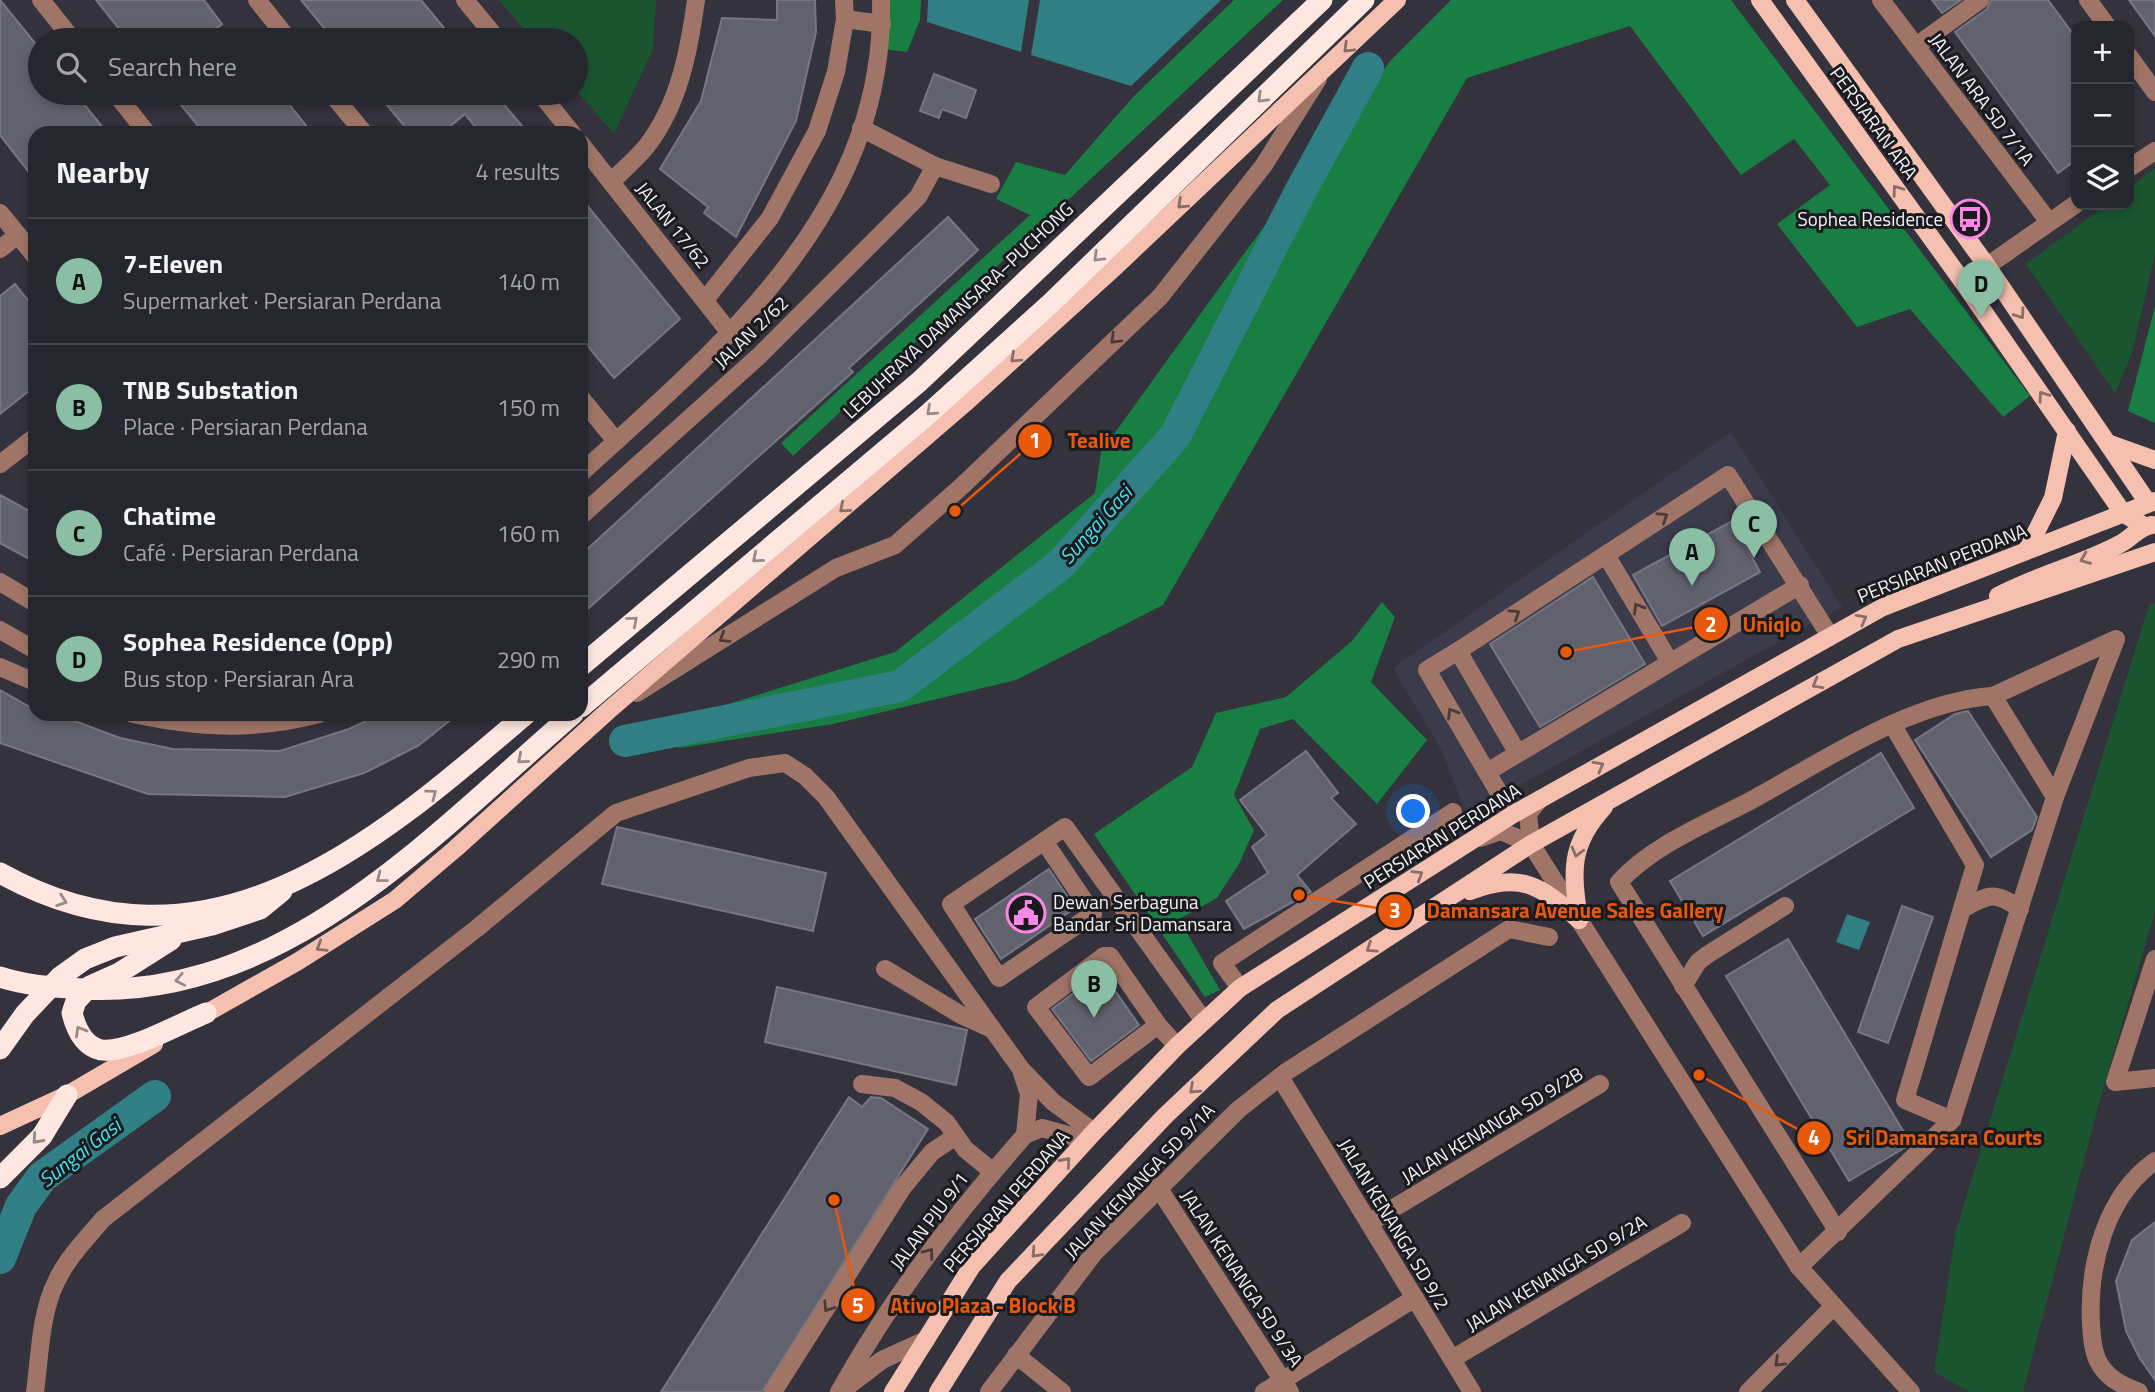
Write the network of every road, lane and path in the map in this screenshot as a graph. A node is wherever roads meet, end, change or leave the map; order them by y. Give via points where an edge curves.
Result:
1 (40, 0) edge
2 (257, 0) edge
3 (465, 0) edge
4 (696, 0) edge
5 (844, 0) edge
6 (881, 0) edge
7 (1322, 0) edge
8 (1364, 0) edge
9 (1397, 0) edge
10 (1760, 0) edge
11 (1795, 0) edge
12 (1881, 0) edge
13 (1980, 0) edge
14 (2088, 0) edge
15 (845, 19) junction
16 (2103, 21) edge
17 (882, 24) junction
18 (63, 28) edge
19 (279, 28) edge
20 (488, 28) edge
21 (1916, 46) junction
22 (1833, 54) junction
23 (2134, 63) edge
24 (1810, 70) junction
25 (1321, 73) junction
26 (2155, 92) edge
27 (125, 105) edge
28 (341, 105) edge
29 (550, 105) edge
30 (141, 126) edge
31 (358, 126) edge
32 (566, 126) edge
33 (861, 128) junction
34 (2155, 150) edge
35 (588, 153) edge
36 (2134, 165) edge
37 (935, 166) junction
38 (611, 182) junction
39 (991, 184) dead end
40 (2071, 207) edge
41 (0, 213) edge
42 (2049, 222) junction
43 (18, 235) junction
44 (28, 247) edge
45 (0, 249) edge
46 (1987, 266) junction
47 (705, 299) junction
48 (730, 333) junction
49 (588, 420) edge
50 (2067, 431) junction
51 (616, 441) junction
52 (28, 442) edge
53 (2110, 444) junction
54 (2155, 460) edge
55 (0, 464) edge
56 (588, 466) edge
57 (2152, 502) edge
58 (588, 510) edge
59 (2123, 513) junction
60 (2149, 525) edge
61 (2027, 550) junction
62 (2155, 552) edge
63 (1605, 555) junction
64 (0, 582) edge
65 (1800, 585) junction
66 (28, 599) edge
67 (1945, 623) junction
68 (0, 630) edge
69 (1830, 636) junction
70 (28, 646) edge
71 (1458, 651) junction
72 (588, 660) edge
73 (1670, 662) junction
74 (0, 667) edge
75 (28, 679) edge
76 (1993, 696) junction
77 (588, 701) edge
78 (608, 711) junction
79 (167, 721) edge
80 (292, 721) edge
81 (518, 721) edge
82 (565, 721) edge
83 (1892, 724) junction
84 (1517, 752) junction
85 (1487, 772) junction
86 (1614, 796) junction
87 (2055, 797) junction
88 (1540, 799) junction
89 (1453, 812) dead end
90 (1512, 815) junction
91 (1474, 840) junction
92 (1044, 841) junction
93 (1531, 844) junction
94 (0, 873) edge
95 (292, 883) junction
96 (1440, 902) junction
97 (1785, 906) dead end
98 (1962, 909) junction
99 (2020, 909) junction
100 (1578, 920) junction
101 (182, 932) junction
102 (1549, 937) dead end
103 (2155, 959) edge
104 (0, 976) edge
105 (1683, 986) junction
106 (1240, 988) junction
107 (978, 1009) junction
108 (206, 1013) junction
109 (1204, 1021) junction
110 (1158, 1025) junction
111 (992, 1029) junction
112 (1177, 1046) junction
113 (0, 1049) edge
114 (1021, 1069) junction
115 (1280, 1077) junction
116 (2155, 1078) edge
117 (862, 1084) dead end
118 (1600, 1084) dead end
119 (67, 1095) junction
120 (1952, 1120) junction
121 (0, 1126) edge
122 (1025, 1135) junction
123 (956, 1136) junction
124 (1090, 1136) junction
125 (2155, 1161) edge
126 (993, 1172) junction
127 (0, 1178) edge
128 (1158, 1187) junction
129 (1369, 1223) junction
130 (1682, 1223) dead end
131 (1839, 1232) junction
132 (1799, 1267) junction
133 (1415, 1298) junction
134 (1834, 1306) junction
135 (926, 1340) junction
136 (1016, 1355) junction
137 (1452, 1359) junction
138 (1286, 1386) edge
139 (35, 1392) edge
140 (773, 1392) edge
141 (841, 1392) edge
142 (893, 1392) edge
143 (938, 1392) edge
144 (989, 1392) edge
145 (1062, 1392) edge
146 (1264, 1392) edge
147 (1472, 1392) edge
148 (1748, 1392) edge
149 (1910, 1392) edge
150 (2139, 1392) edge

1 - 18 street
2 - 19 street
3 - 20 street
4 - 38 street via 690,46 670,109 646,147
5 - 15 street
6 - 17 street, JALAN 2/62
72 -> 7 highway, LEBUHRAYA DAMANSARA–PUCHONG via 919,382
8 -> 77 highway via 926,416
9 -> 25 main road
10 - 24 main road, PERSIARAN ARA
11 - 22 main road, PERSIARAN ARA
12 - 21 street, JALAN ARA SD 7/1A
13 - 21 street
14 - 16 street
15 - 17 street
15 - 47 street via 836,72 817,131 770,218
17 - 33 street, JALAN 2/62
21 - 42 street, JALAN ARA SD 7/1A
22 - 24 main road
22 - 46 main road, PERSIARAN ARA
23 - 26 street
50 -> 24 main road, PERSIARAN ARA
25 -> 78 main road via 964,404
25 -> 78 street via 1264,165 1160,297 962,486 895,545 836,568
27 - 30 street
28 - 31 street
29 - 32 street
33 - 37 street
33 - 48 street, JALAN 2/62 via 836,193 791,264
34 - 36 street
35 - 38 street, JALAN 17/62
37 - 39 street
37 - 58 street, JALAN 2/62 via 918,197 759,356
38 - 47 street, JALAN 17/62
40 - 42 street
41 - 43 street
42 - 46 street
43 - 44 street
43 - 45 street
46 -> 53 main road, PERSIARAN ARA
47 - 48 street, JALAN 17/62
48 - 51 street, JALAN 2/62
49 - 51 street
50 - 59 main road, PERSIARAN ARA
50 - 61 main road via 2053,498
51 - 56 street, JALAN 2/62
52 - 55 street
53 - 54 main road
53 - 57 main road, PERSIARAN ARA
57 - 59 main road, PERSIARAN PERDANA
57 - 60 main road
59 - 60 main road
59 - 61 main road, PERSIARAN PERDANA
60 -> 67 main road via 2122,544 2033,578
69 -> 61 main road, PERSIARAN PERDANA via 1883,607
62 - 67 main road
63 -> 65 street via 1728,475
71 -> 63 street
73 -> 63 street
64 - 66 street
65 - 69 street
65 - 73 street
67 -> 86 main road via 1898,639
68 - 70 street
88 -> 69 main road, PERSIARAN PERDANA
71 - 84 street
85 -> 71 street via 1427,670
73 - 84 street
74 - 75 street
76 - 83 street via 1971,697
76 - 87 street
76 - 87 street via 2116,639
78 -> 108 main road via 396,900
79 - 80 street via 241,728
95 -> 81 highway via 392,825
82 -> 104 highway via 350,902 267,950 190,979 146,987 55,987 22,984
83 - 98 street via 1975,864
83 - 105 street via 1683,836 1633,867 1619,882
84 - 85 street
85 - 90 street
86 - 93 main road
86 -> 100 main road via 1582,835 1574,859
87 - 99 street
88 - 90 main road, PERSIARAN PERDANA
88 - 93 street via 1528,814
89 - 106 street via 1222,963
90 - 91 main road, PERSIARAN PERDANA
91 - 93 street via 1501,831
106 -> 91 main road, PERSIARAN PERDANA
92 - 92 street via 951,904 999,978 1093,914
92 - 109 street via 1065,827
93 - 96 main road
93 - 100 street
94 -> 95 highway via 77,906 148,917 214,910
95 - 101 highway via 260,909
96 - 100 main road via 1510,880 1529,883 1553,897
96 -> 143 main road via 1277,1010 1166,1116 1008,1282
97 - 105 street via 1698,962
98 - 99 street via 1994,895
98 - 120 street via 1905,1100
99 - 120 street
100 - 132 street
108 -> 101 highway via 119,1049 90,1045 75,1027 72,1013 82,993
101 - 113 highway via 115,947 85,960 60,977
102 - 115 street, JALAN KENANGA SD 9/1A via 1509,929
103 - 116 street via 2115,1082
105 - 131 street
106 - 109 main road, PERSIARAN PERDANA
107 - 111 street
107 - 111 street via 950,1000 887,966 961,1015
107 - 139 street via 827,797 785,763 749,768 632,806 616,813 476,929 103,1219 57,1280 47,1308
108 - 119 main road
109 - 112 main road, PERSIARAN PERDANA
110 - 110 street via 1107,955 1037,1007 1089,1077
110 - 112 street
111 - 114 street
112 - 124 main road, PERSIARAN PERDANA
114 - 122 street via 1028,1094
114 - 124 street
115 - 128 street, JALAN KENANGA SD 9/1A via 1238,1110
115 - 129 street, JALAN KENANGA SD 9/2
117 - 123 street via 895,1088 947,1123
118 - 129 street, JALAN KENANGA SD 9/2B
119 - 121 main road
119 -> 127 highway via 41,1136
120 - 131 street
122 - 124 street via 1042,1128
122 - 126 street, JALAN PJU 9/1
123 - 126 street
123 -> 140 street via 932,1152 903,1187
135 -> 124 main road, PERSIARAN PERDANA via 972,1266
125 - 150 street via 2122,1196 2099,1242 2092,1280 2092,1346 2102,1369
141 -> 126 street, JALAN PJU 9/1 via 879,1322
128 - 136 street, JALAN KENANGA SD 9/1A via 1094,1253
128 - 138 street, JALAN KENANGA SD 9/3A
129 - 133 street, JALAN KENANGA SD 9/2
130 - 137 street, JALAN KENANGA SD 9/2A
131 - 132 street
132 - 134 street
133 - 137 street, JALAN KENANGA SD 9/2
133 - 138 street
134 -> 148 street
134 - 149 street
135 - 141 street via 882,1360
135 - 142 main road, PERSIARAN PERDANA
136 - 144 street, JALAN KENANGA SD 9/1A
136 - 145 street
137 - 147 street, JALAN KENANGA SD 9/2
138 - 146 street

